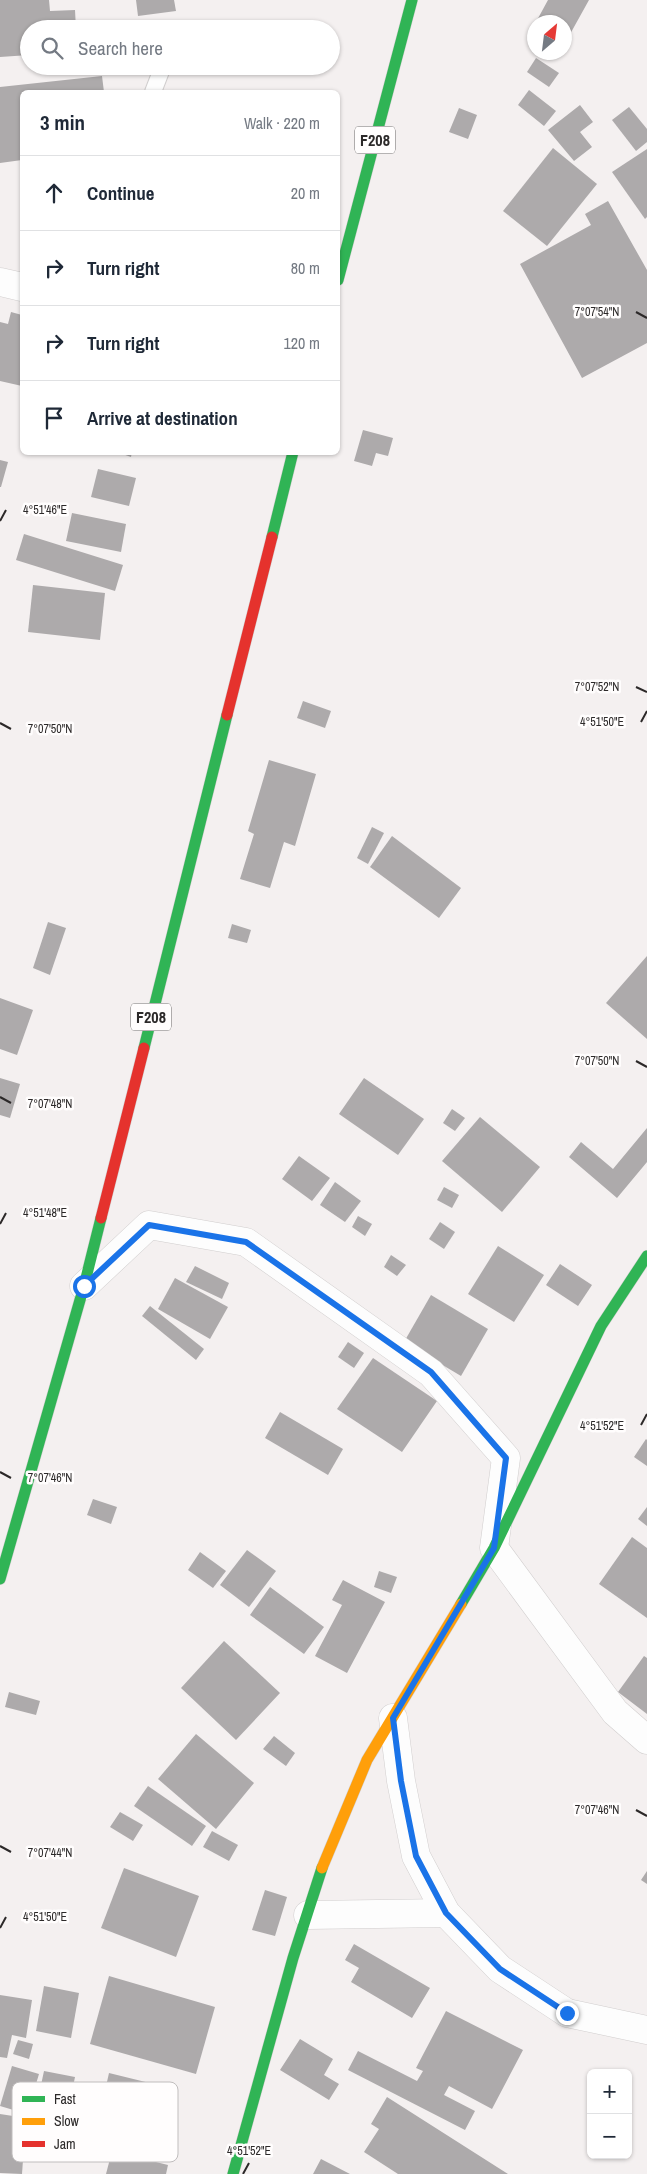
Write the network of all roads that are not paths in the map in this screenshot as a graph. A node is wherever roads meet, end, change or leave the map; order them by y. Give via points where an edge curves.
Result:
1 (412, 0) edge
2 (160, 75) edge
3 (154, 90) edge
4 (340, 272) edge
5 (0, 282) edge
6 (20, 287) edge
7 (292, 455) edge
8 (647, 1256) edge
9 (84, 1286) junction
10 (494, 1548) junction
11 (0, 1579) edge
12 (393, 1718) junction
13 (647, 1740) edge
14 (446, 1913) junction
15 (308, 1915) junction
16 (647, 2030) edge
17 (233, 2174) edge

1 - 4 main road, F208
2 - 3 lane
5 - 6 street
7 - 9 main road, F208
8 - 10 main road via 601,1326
9 - 10 street via 149,1225 246,1242 431,1372 506,1458
9 - 11 main road, F208
10 - 12 main road
10 - 13 street via 615,1712
12 - 14 street via 416,1856
12 - 15 main road via 367,1760 323,1865
14 - 15 street
14 - 16 street via 500,1969 567,2013
15 - 17 main road

